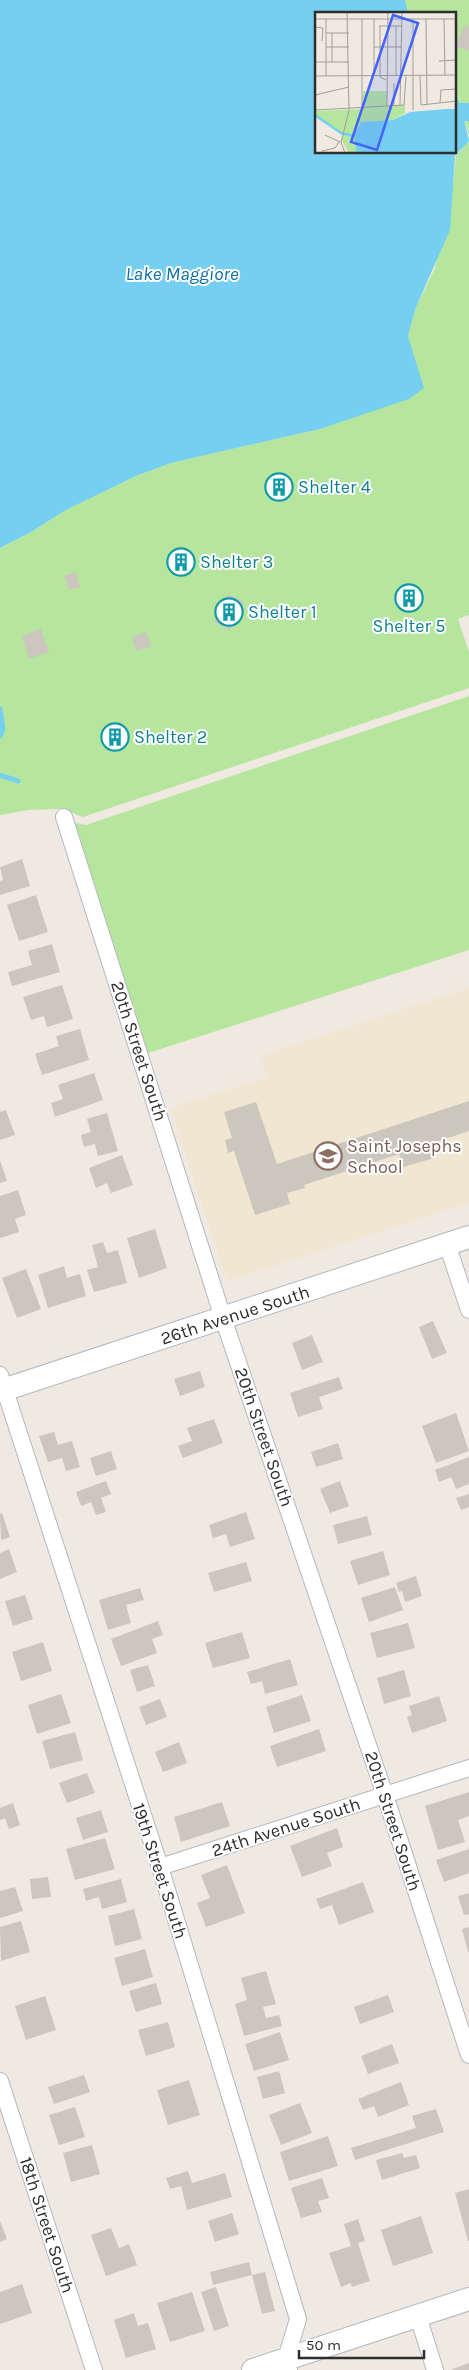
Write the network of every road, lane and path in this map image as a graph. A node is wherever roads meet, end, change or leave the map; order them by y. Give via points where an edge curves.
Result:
1 (64, 817) dead end
2 (469, 1237) edge
3 (447, 1244) junction
4 (469, 1310) edge
5 (224, 1318) junction
6 (2, 1385) edge
7 (469, 1768) edge
8 (384, 1795) junction
9 (160, 1867) junction
10 (469, 2054) edge
11 (0, 2081) edge
12 (469, 2299) edge
13 (418, 2316) junction
14 (288, 2365) edge
15 (94, 2370) edge
16 (253, 2370) edge
17 (435, 2370) edge

1 - 5 street, 20th Street South
2 - 3 street, 26th Avenue South
3 - 4 street
3 - 5 street, 26th Avenue South
5 - 6 street, 26th Avenue South
5 - 8 street, 20th Street South
6 - 9 street, 19th Street South
7 - 8 street, 24th Avenue South
8 - 9 street, 24th Avenue South
8 - 10 street, 20th Street South
9 - 14 street, 19th Street South via 298,2319
11 - 15 street, 18th Street South
12 - 13 street
13 - 14 street
13 - 17 street
14 - 16 street

